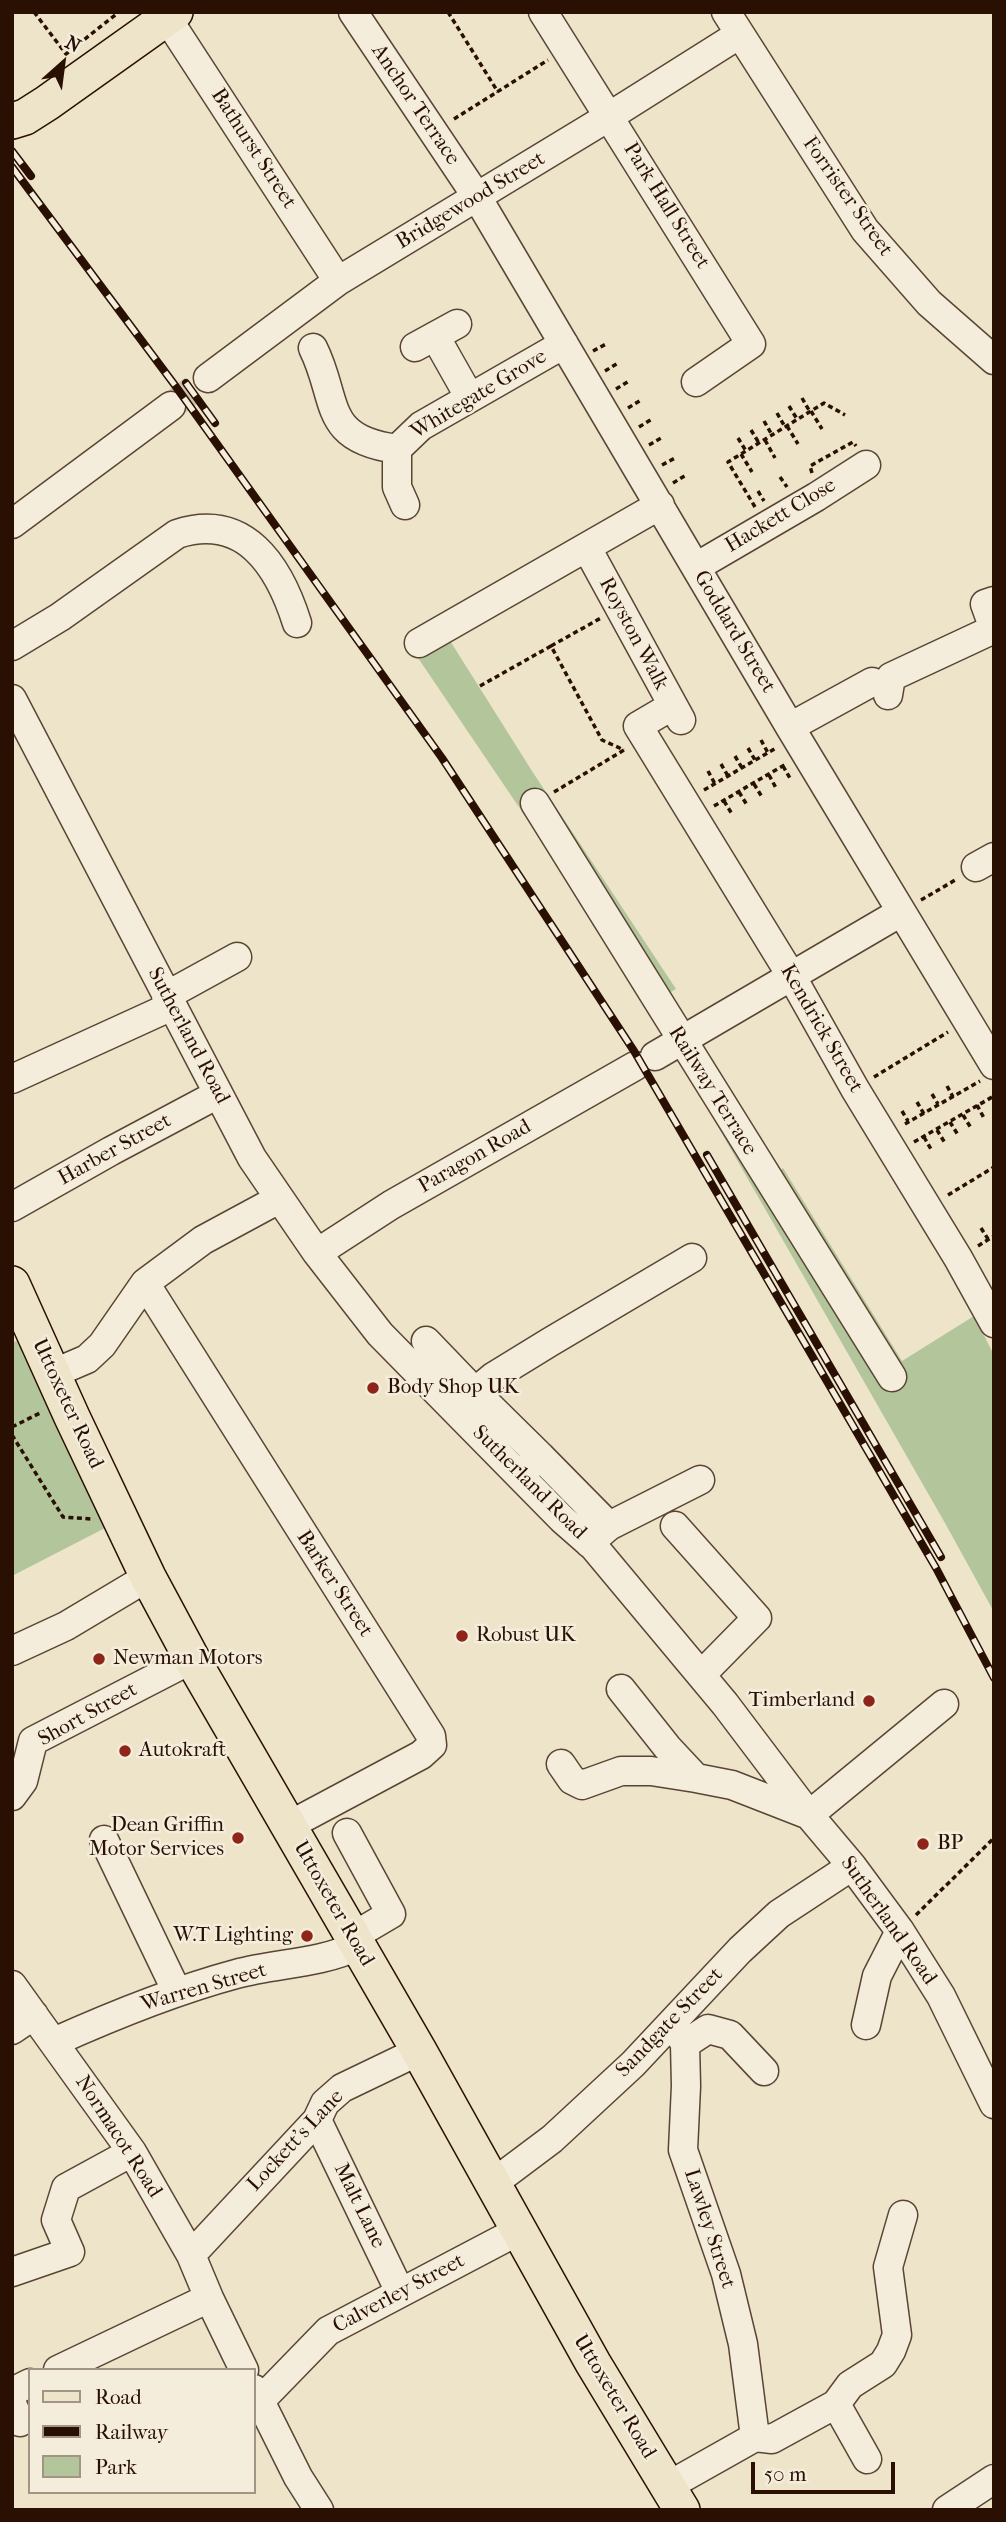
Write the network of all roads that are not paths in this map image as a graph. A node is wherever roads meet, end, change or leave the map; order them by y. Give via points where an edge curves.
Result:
1 (353, 12) edge
2 (544, 12) edge
3 (171, 15) edge
4 (733, 23) edge
5 (610, 116) junction
6 (12, 121) edge
7 (477, 197) junction
8 (338, 281) junction
9 (435, 336) dead end
10 (564, 344) junction
11 (989, 345) edge
12 (313, 348) dead end
13 (208, 378) tunnel mouth
14 (696, 382) dead end
15 (470, 398) junction
16 (171, 405) tunnel mouth
17 (397, 449) junction
18 (866, 465) road end
19 (405, 505) dead end
20 (660, 505) junction
21 (12, 524) edge
22 (587, 548) junction
23 (696, 567) junction
24 (994, 601) edge
25 (297, 623) dead end
26 (430, 628) dead end
27 (994, 629) edge
28 (12, 646) edge
29 (12, 699) edge
30 (787, 735) junction
31 (634, 743) joint
32 (535, 803) road end
33 (901, 912) junction
34 (237, 957) dead end
35 (792, 977) junction
36 (169, 1001) junction
37 (681, 1041) junction
38 (990, 1071) edge
39 (12, 1079) edge
40 (219, 1094) junction
41 (279, 1199) junction
42 (12, 1207) edge
43 (317, 1253) junction
44 (692, 1258) dead end
45 (145, 1283) junction
46 (12, 1284) edge
47 (994, 1323) edge
48 (426, 1342) dead end
49 (52, 1374) junction
50 (892, 1377) dead end
51 (465, 1401) junction
52 (540, 1456) junction
53 (519, 1475) junction
54 (700, 1480) dead end
55 (675, 1526) dead end
56 (599, 1534) junction
57 (148, 1577) junction
58 (12, 1651) edge
59 (192, 1659) junction
60 (701, 1675) junction
61 (621, 1689) dead end
62 (944, 1704) dead end
63 (561, 1764) dead end
64 (696, 1778) junction
65 (12, 1796) edge
66 (809, 1815) junction
67 (288, 1826) junction
68 (347, 1833) dead end
69 (104, 1840) dead end
70 (852, 1866) junction
71 (900, 1931) junction
72 (355, 1942) junction
73 (12, 1985) edge
74 (177, 1992) junction
75 (23, 2022) edge
76 (866, 2025) dead end
77 (679, 2033) junction
78 (54, 2042) junction
79 (419, 2051) junction
80 (764, 2071) dead end
81 (994, 2104) edge
82 (317, 2120) junction
83 (132, 2152) junction
84 (492, 2185) junction
85 (903, 2215) dead end
86 (518, 2231) junction
87 (191, 2255) junction
88 (12, 2272) edge
89 (400, 2292) junction
90 (209, 2298) junction
91 (62, 2368) edge
92 (243, 2368) edge
93 (28, 2384) edge
94 (12, 2392) edge
95 (257, 2395) edge
96 (836, 2404) junction
97 (755, 2437) junction
98 (867, 2459) dead end
99 (994, 2479) edge
100 (675, 2498) edge
101 (318, 2510) edge
102 (947, 2510) edge

1 - 7 street, Anchor Terrace
2 - 5 street, Park Hall Street
3 - 6 main road via 47,103
3 - 8 street, Bathurst Street
4 - 5 street, Bridgewood Street
4 - 11 street, Forrister Street via 865,230 929,303
5 - 7 street, Bridgewood Street
5 - 14 street, Park Hall Street via 751,344
7 - 8 street, Bridgewood Street
7 - 10 street, Goddard Street
8 - 13 street, Bridgewood Street
9 - 15 street
10 - 15 street, Whitegate Grove
10 - 20 street, Goddard Street
12 - 17 street via 321,363 312,382 348,432 376,446
15 - 17 street, Whitegate Grove via 421,426
16 - 21 street
17 - 19 street via 397,487
18 - 23 street, Hackett Close
20 - 22 street
20 - 23 street, Goddard Street
22 - 26 street
22 - 31 street, Royston Walk via 676,713 638,726
23 - 30 street, Goddard Street
24 - 27 street via 985,604
25 - 28 street via 269,563 242,538 212,528 177,534
27 - 30 street via 891,677 880,688
29 - 36 street, Sutherland Road
30 - 33 street, Goddard Street
31 - 35 street, Kendrick Street via 689,809
32 - 37 street, Railway Terrace
33 - 35 street, Paragon Road
33 - 38 street, Goddard Street via 968,1021
34 - 36 street
35 - 37 street, Paragon Road
35 - 47 street, Kendrick Street
36 - 39 street
36 - 40 street, Sutherland Road
37 - 43 street, Paragon Road via 391,1205
37 - 50 street, Railway Terrace
40 - 41 street, Sutherland Road via 251,1158
40 - 42 street, Harber Street
41 - 43 street, Sutherland Road
41 - 45 street via 203,1240
43 - 51 street, Sutherland Road via 380,1334
44 - 51 street via 493,1377
45 - 49 street via 102,1345 87,1359
45 - 67 street, Barker Street via 431,1737 432,1745 421,1755
46 - 49 main road, Uttoxeter Road
48 - 51 street
49 - 57 main road, Uttoxeter Road
51 - 52 street
51 - 53 street, Sutherland Road
52 - 53 street
52 - 56 street
53 - 56 street, Sutherland Road
54 - 56 street
55 - 60 street via 757,1618
56 - 60 street, Sutherland Road
57 - 58 street via 66,1626
57 - 59 main road, Uttoxeter Road
59 - 65 street, Short Street via 33,1741 23,1781
59 - 67 main road, Uttoxeter Road
60 - 66 street, Sutherland Road
61 - 64 street
62 - 66 street
63 - 64 street via 572,1780 582,1785 621,1771
64 - 66 street via 732,1785
66 - 70 street, Sutherland Road
67 - 72 main road, Uttoxeter Road
68 - 72 street, Warren Street via 391,1914
69 - 74 street
70 - 71 street, Sutherland Road
70 - 77 street, Sandgate Street via 779,1914 740,1950
71 - 76 street via 877,1976
71 - 81 street, Sutherland Road via 941,1996
72 - 74 street, Warren Street via 334,1957 239,1973
72 - 79 main road, Uttoxeter Road
73 - 75 street, Normacot Road
74 - 78 street, Warren Street
75 - 78 street, Normacot Road
77 - 80 street via 708,2029 730,2035
77 - 84 street, Sandgate Street via 633,2064 552,2139
77 - 97 street, Lawley Street via 686,2086 683,2150 726,2274 743,2344
78 - 83 street, Normacot Road
79 - 82 street, Lockett's Lane via 342,2088
79 - 84 main road, Uttoxeter Road
82 - 87 street, Lockett's Lane
82 - 89 street, Malt Lane
83 - 87 street, Normacot Road
83 - 88 street via 66,2188 56,2220 70,2252
84 - 86 main road, Uttoxeter Road
85 - 96 street via 888,2267 897,2335 883,2364 849,2385
86 - 89 street, Calverley Street
86 - 100 main road, Uttoxeter Road
87 - 90 street, Normacot Road
89 - 95 street, Calverley Street via 328,2331
90 - 91 street
90 - 92 street, Normacot Road
93 - 94 street
95 - 101 street
96 - 97 street via 772,2439
96 - 98 street
97 - 100 street
99 - 102 street

